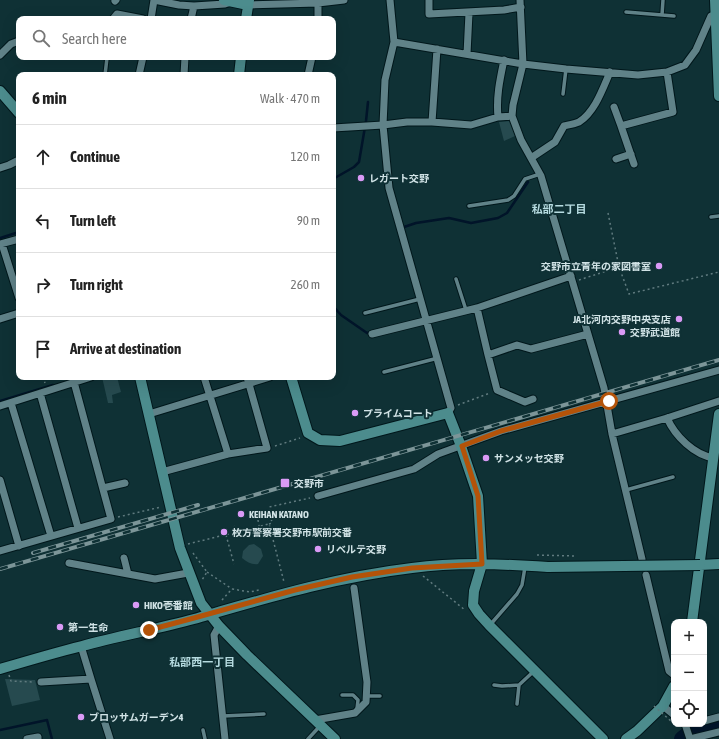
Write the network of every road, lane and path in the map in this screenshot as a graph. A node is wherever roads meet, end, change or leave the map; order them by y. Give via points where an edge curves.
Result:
1 (154, 0) edge
2 (344, 0) edge
3 (390, 0) edge
4 (429, 0) edge
5 (663, 0) edge
6 (715, 0) edge
7 (227, 1) edge
8 (248, 3) edge
9 (318, 3) junction
10 (521, 3) edge
11 (194, 6) junction
12 (626, 12) dead end
13 (469, 13) junction
14 (662, 15) junction
15 (717, 15) edge
16 (115, 16) edge
17 (127, 16) edge
18 (151, 16) edge
19 (192, 16) edge
20 (246, 16) edge
21 (318, 16) edge
22 (674, 16) dead end
23 (16, 42) edge
24 (394, 42) junction
25 (437, 49) junction
26 (467, 54) junction
27 (0, 55) edge
28 (107, 60) edge
29 (142, 60) edge
30 (185, 60) edge
31 (241, 60) edge
32 (311, 60) edge
33 (504, 60) junction
34 (523, 64) junction
35 (566, 69) junction
36 (105, 72) edge
37 (140, 72) edge
38 (184, 72) edge
39 (240, 72) edge
40 (309, 72) edge
41 (610, 72) junction
42 (667, 72) junction
43 (0, 91) edge
44 (563, 94) dead end
45 (719, 96) edge
46 (614, 107) dead end
47 (16, 110) edge
48 (512, 116) junction
49 (498, 117) junction
50 (432, 122) junction
51 (383, 125) junction
52 (621, 126) junction
53 (336, 128) edge
54 (631, 154) junction
55 (531, 158) junction
56 (616, 159) dead end
57 (16, 162) edge
58 (634, 164) dead end
59 (0, 168) edge
60 (540, 174) junction
61 (469, 206) dead end
62 (608, 213) dead end
63 (719, 216) edge
64 (711, 217) dead end
65 (16, 240) edge
66 (1, 244) edge
67 (619, 267) junction
68 (719, 272) edge
69 (456, 279) dead end
70 (572, 279) junction
71 (16, 289) edge
72 (421, 298) junction
73 (476, 308) junction
74 (466, 310) junction
75 (365, 313) dead end
76 (16, 314) edge
77 (0, 319) edge
78 (427, 320) junction
79 (372, 334) dead end
80 (588, 334) junction
81 (488, 355) junction
82 (438, 358) junction
83 (719, 370) edge
84 (384, 372) dead end
85 (81, 380) edge
86 (141, 380) edge
87 (205, 380) edge
88 (248, 380) edge
89 (294, 380) edge
90 (74, 382) junction
91 (497, 390) junction
92 (40, 393) junction
93 (210, 396) junction
94 (533, 399) dead end
95 (719, 401) edge
96 (606, 402) junction
97 (11, 403) junction
98 (0, 406) edge
99 (449, 410) junction
100 (149, 414) junction
101 (719, 414) edge
102 (667, 418) junction
103 (612, 434) junction
104 (305, 437) dead end
105 (462, 446) junction
106 (267, 448) junction
107 (228, 454) junction
108 (714, 458) junction
109 (162, 472) junction
110 (673, 477) dead end
111 (0, 480) edge
112 (125, 482) dead end
113 (102, 488) junction
114 (626, 490) junction
115 (315, 497) joint
116 (170, 505) junction
117 (111, 519) junction
118 (258, 520) dead end
119 (269, 524) junction
120 (234, 526) dead end
121 (259, 526) junction
122 (78, 528) junction
123 (236, 532) junction
124 (226, 535) junction
125 (51, 536) junction
126 (19, 546) junction
127 (0, 551) edge
128 (124, 558) dead end
129 (642, 559) dead end
130 (69, 563) dead end
131 (234, 564) dead end
132 (482, 564) junction
133 (719, 564) edge
134 (700, 565) junction
135 (525, 566) junction
136 (412, 568) junction
137 (207, 572) junction
138 (188, 573) junction
139 (128, 574) junction
140 (646, 575) dead end
141 (201, 582) dead end
142 (284, 582) dead end
143 (354, 588) dead end
144 (232, 589) junction
145 (260, 590) dead end
146 (221, 602) dead end
147 (466, 611) dead end
148 (208, 614) junction
149 (692, 619) edge
150 (492, 623) junction
151 (219, 626) junction
152 (80, 646) junction
153 (4, 671) edge
154 (535, 671) junction
155 (671, 673) edge
156 (92, 679) junction
157 (41, 682) joint
158 (494, 685) dead end
159 (519, 685) junction
160 (671, 690) edge
161 (342, 695) dead end
162 (366, 696) junction
163 (380, 696) dead end
164 (517, 704) dead end
165 (658, 706) junction
166 (355, 713) junction
167 (264, 714) dead end
168 (222, 717) junction
169 (671, 717) edge
170 (671, 717) edge
171 (719, 717) edge
172 (707, 720) edge
173 (318, 723) junction
174 (686, 727) edge
175 (203, 730) dead end
176 (719, 732) edge
177 (27, 739) edge
178 (38, 739) edge
179 (110, 739) edge
180 (205, 739) edge
181 (225, 739) edge
182 (308, 739) edge
183 (336, 739) edge
184 (603, 739) edge
185 (626, 739) edge
186 (690, 739) edge

1 - 11 street
1 - 18 street
2 - 9 street
3 - 24 street
4 - 13 street via 429,14
5 - 14 lane
6 - 15 street
7 - 8 street
7 - 11 street via 225,4
8 - 9 street
8 - 20 street
9 - 21 street
10 - 13 street via 504,10
10 - 34 street
11 - 19 street
12 - 14 lane
13 - 26 street
14 - 22 lane
15 - 42 street via 712,16 696,50 685,65
15 - 45 street
16 - 17 street
23 - 27 street
24 - 25 street
24 - 51 street via 385,80
25 - 26 street
25 - 50 street
26 - 33 street
28 - 36 lane
29 - 37 street
30 - 38 street
31 - 39 street
32 - 40 street
33 - 34 street
33 - 49 street via 499,84
34 - 35 street
34 - 48 street
35 - 41 street
35 - 44 lane
41 - 42 street via 638,75
41 - 55 street via 586,117 577,123 564,126 555,142
42 - 52 street via 673,112
43 - 47 street
46 - 52 street
48 - 49 street
48 - 55 street
49 - 50 street via 471,125
50 - 51 street
51 - 53 street
51 - 72 street via 389,188
52 - 54 street
54 - 56 street
54 - 58 street
55 - 60 street
57 - 59 street
60 - 61 lane via 525,179 514,196 508,200
60 - 70 street
62 - 67 path
63 - 64 lane
65 - 66 street
66 - 71 street
67 - 68 path via 628,294
67 - 70 path
69 - 74 lane
70 - 73 street
70 - 80 street
72 - 75 lane
72 - 78 street
73 - 74 street
73 - 81 street
74 - 78 street
76 - 77 street
78 - 79 street
78 - 82 street
80 - 81 street via 531,349 517,345
80 - 96 street
81 - 91 street
82 - 84 lane
82 - 99 street
83 - 96 street
85 - 90 street
86 - 100 street
87 - 93 street
88 - 93 street
88 - 106 street
89 - 99 street via 308,434 320,440 340,441
90 - 92 street
90 - 113 street
91 - 94 street via 525,402
91 - 99 path
92 - 97 street
92 - 122 street
93 - 100 street
93 - 107 street
95 - 102 street
96 - 103 street
96 - 105 street via 501,431
97 - 98 street
97 - 125 street
99 - 105 street
100 - 109 street
101 - 108 street
102 - 103 street
102 - 108 street via 682,440 700,453
103 - 114 street
104 - 106 path
105 - 115 street via 438,454 414,469
105 - 132 street via 478,496
106 - 107 street
107 - 109 street
108 - 134 street via 711,509
109 - 116 street
110 - 114 lane
111 - 126 street
112 - 113 street
113 - 117 street
114 - 129 street
115 - 119 path via 268,507 272,523
116 - 117 path
116 - 138 street
117 - 122 street
118 - 121 path
119 - 121 path
119 - 142 path
120 - 123 path
121 - 123 path
122 - 125 street
123 - 124 path
124 - 131 path
124 - 137 path via 187,544
125 - 126 street
126 - 127 street
128 - 139 street
130 - 139 street
132 - 135 street
132 - 136 street
132 - 150 street via 474,591 473,605 479,614
133 - 134 street
134 - 135 street, bridge
134 - 149 street
135 - 150 lane via 522,586
136 - 147 path
136 - 148 street via 315,585
137 - 141 path
137 - 144 path
138 - 139 street via 155,579
138 - 148 street via 200,603
140 - 155 street
143 - 162 street
144 - 145 path via 250,592
144 - 146 path
148 - 151 street
148 - 152 street
150 - 154 street
151 - 168 street via 214,635
151 - 173 street
152 - 153 street
152 - 156 street
153 - 157 path via 11,681
154 - 159 lane
154 - 184 street
156 - 157 street
156 - 179 street
158 - 159 lane
159 - 164 lane
160 - 165 street
161 - 166 lane via 353,695 358,700
162 - 163 lane
162 - 166 street via 366,702
165 - 169 street
165 - 170 path, bridge
165 - 185 street via 637,731
166 - 173 street
167 - 168 lane
168 - 181 street
171 - 172 street
173 - 182 lane
173 - 183 street
174 - 186 street
175 - 180 lane
176 - 186 street
177 - 178 street

